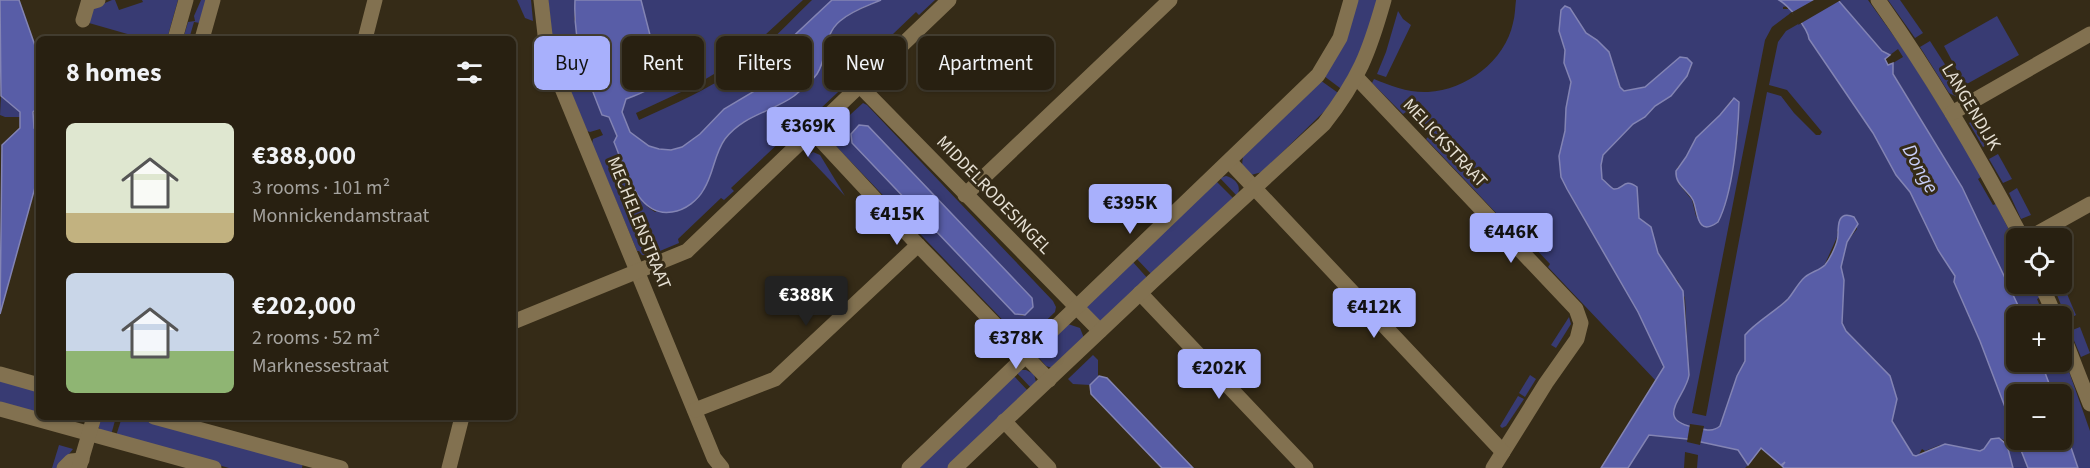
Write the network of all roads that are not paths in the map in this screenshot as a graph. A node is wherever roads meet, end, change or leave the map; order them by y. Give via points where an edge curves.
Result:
1 (98, 0) edge
2 (186, 0) edge
3 (213, 0) edge
4 (375, 0) edge
5 (541, 0) edge
6 (949, 0) edge
7 (1170, 0) edge
8 (1350, 0) edge
9 (1384, 0) edge
10 (1878, 0) edge
11 (83, 20) dead end
12 (2090, 34) edge
13 (176, 36) edge
14 (203, 36) edge
15 (366, 36) edge
16 (906, 42) edge
17 (1357, 78) junction
18 (856, 90) edge
19 (864, 90) edge
20 (1952, 113) junction
21 (812, 132) junction
22 (1230, 162) junction
23 (1254, 188) junction
24 (965, 195) junction
25 (2090, 204) edge
26 (2017, 228) edge
27 (2047, 228) edge
28 (918, 245) junction
29 (638, 271) junction
30 (1140, 292) junction
31 (1078, 308) junction
32 (516, 321) edge
33 (1100, 331) junction
34 (2072, 350) edge
35 (1026, 356) junction
36 (0, 374) edge
37 (2085, 374) edge
38 (1049, 380) junction
39 (36, 384) edge
40 (2090, 404) edge
41 (0, 409) edge
42 (695, 410) junction
43 (36, 419) edge
44 (41, 420) edge
45 (93, 420) edge
46 (165, 420) edge
47 (461, 420) edge
48 (1004, 421) junction
49 (89, 433) junction
50 (1503, 452) junction
51 (80, 464) edge
52 (716, 465) edge
53 (64, 468) edge
54 (214, 468) edge
55 (341, 468) edge
56 (449, 468) edge
57 (909, 468) edge
58 (955, 468) edge
59 (1049, 468) edge
60 (1306, 468) edge
61 (1493, 468) edge

1 - 11 street via 88,3
2 - 13 street
3 - 14 street
4 - 15 street
5 - 29 street, MECHELENSTRAAT via 547,52
6 - 16 street
7 - 24 street
8 - 22 street via 1340,38 1318,75
9 - 17 street
10 - 20 street, LANGENDIJK
12 - 20 street
17 - 23 street via 1324,124
17 - 50 street, MELICKSTRAAT via 1576,309 1581,322 1577,339
18 - 21 street
19 - 24 street, MIDDELRODESINGEL
20 - 26 street, LANGENDIJK
21 - 28 street
21 - 29 street via 687,251
22 - 23 street
22 - 31 street
23 - 30 street
23 - 50 street
24 - 31 street, MIDDELRODESINGEL
25 - 27 street
28 - 35 street
28 - 42 street via 775,379
29 - 32 street
29 - 42 street, MECHELENSTRAAT
30 - 33 street
30 - 60 street
31 - 33 street, MIDDELRODESINGEL
31 - 35 street
33 - 38 street
34 - 37 street
35 - 38 street
35 - 57 street
36 - 39 street
37 - 40 street
38 - 48 street
41 - 43 street
42 - 52 street, MECHELENSTRAAT
44 - 49 street
45 - 49 street
46 - 55 street
47 - 56 street
48 - 58 street
48 - 59 street
49 - 51 street
49 - 54 street
50 - 61 street, MELICKSTRAAT
51 - 53 street via 71,460

